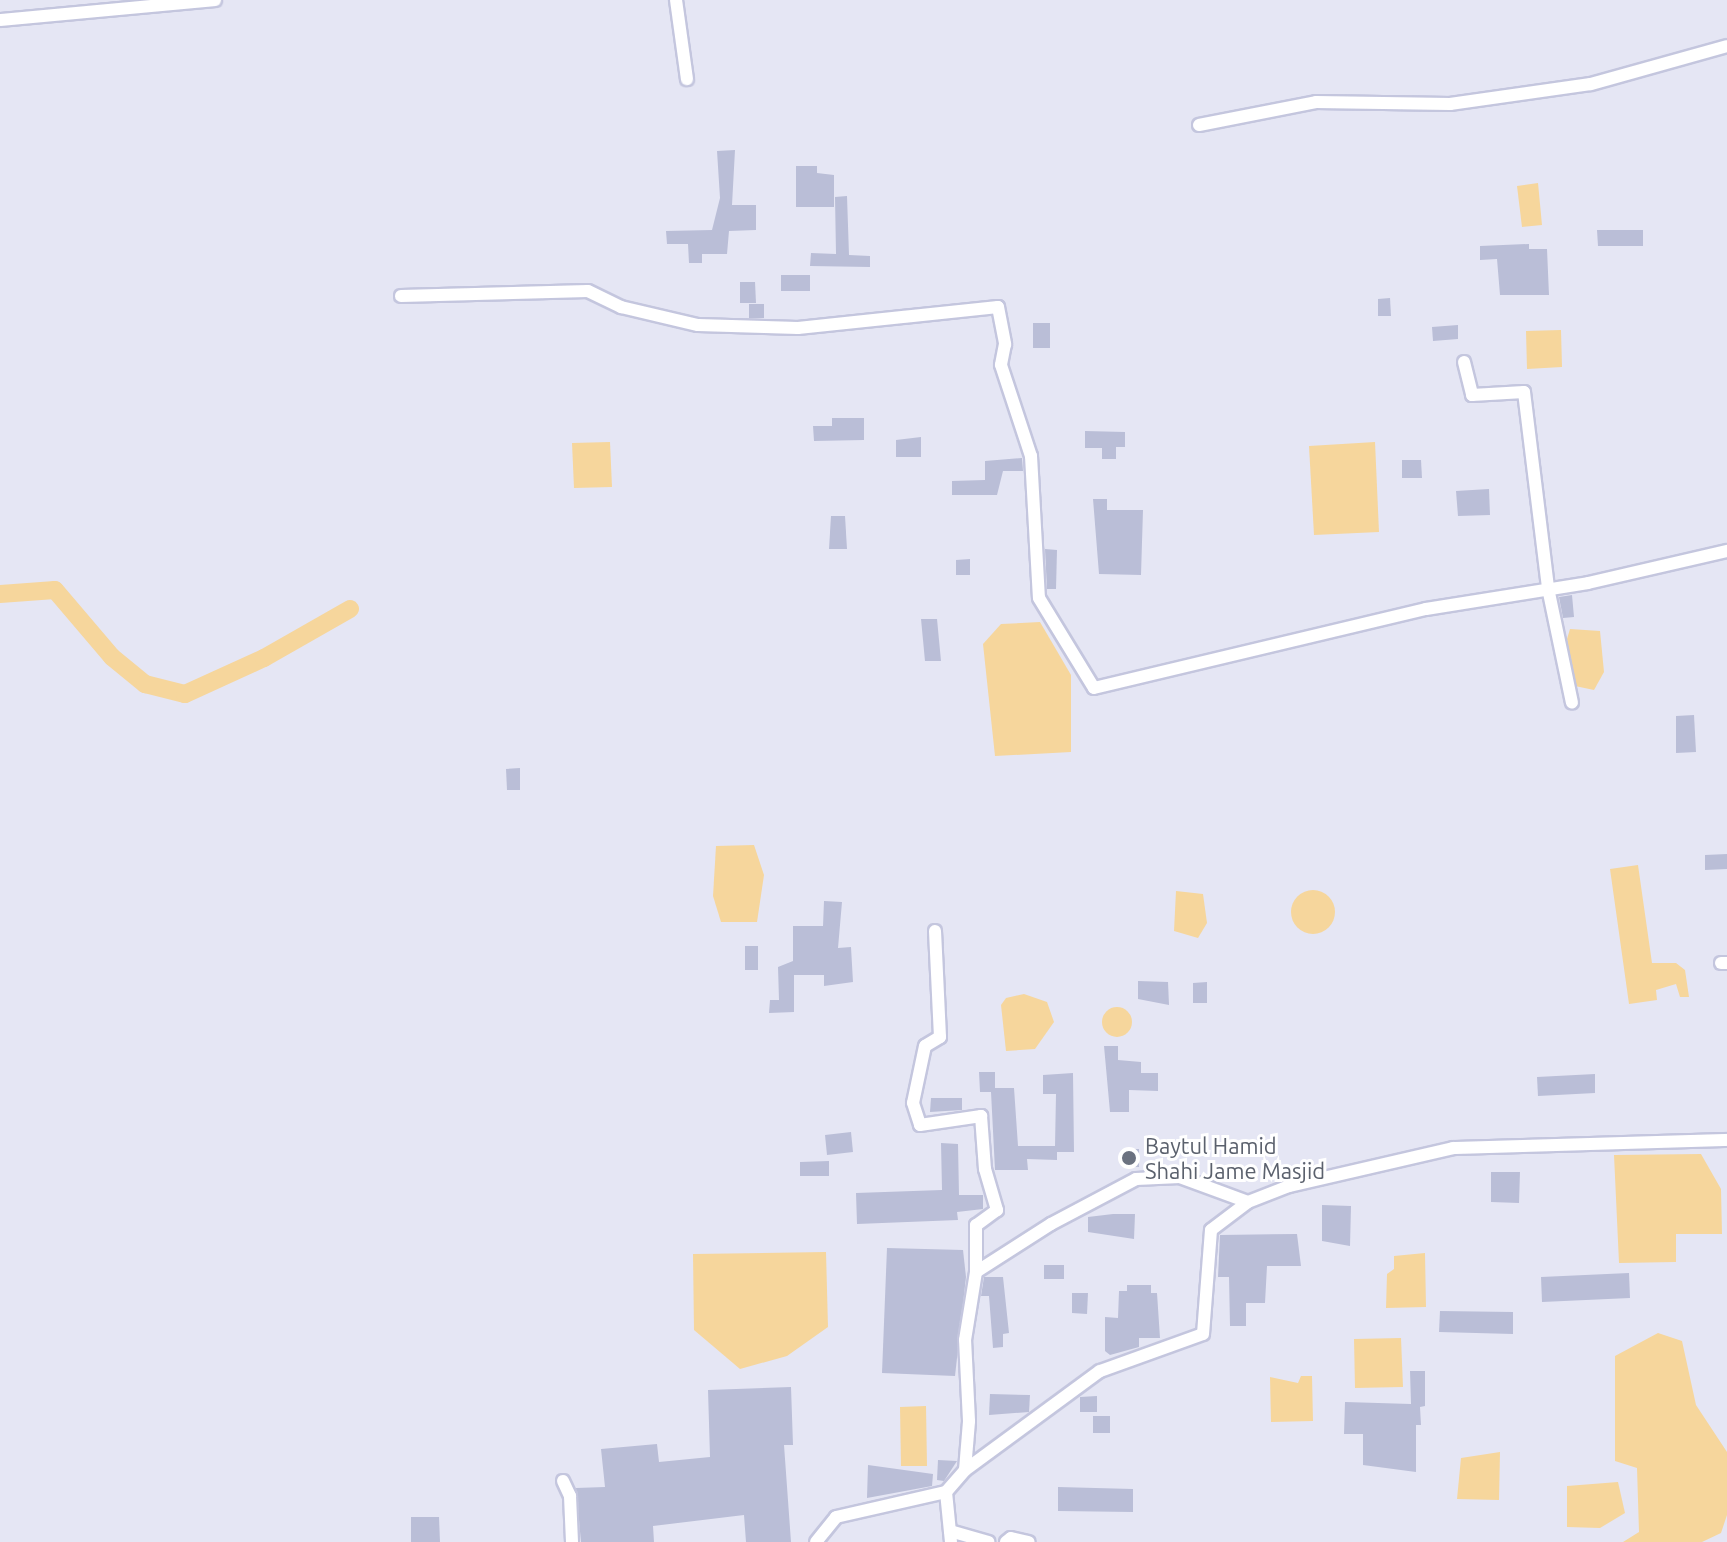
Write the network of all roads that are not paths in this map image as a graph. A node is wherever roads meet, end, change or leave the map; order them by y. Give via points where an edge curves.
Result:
1 (215, 0) edge
2 (676, 0) edge
3 (0, 20) edge
4 (1727, 46) edge
5 (687, 79) dead end
6 (1199, 125) dead end
7 (401, 296) dead end
8 (1464, 362) dead end
9 (1727, 551) edge
10 (1548, 588) junction
11 (1572, 703) dead end
12 (935, 931) dead end
13 (1727, 1140) edge
14 (1248, 1202) junction
15 (976, 1272) junction
16 (965, 1470) junction
17 (563, 1481) dead end
18 (946, 1492) junction
19 (950, 1536) edge
20 (572, 1542) edge
21 (816, 1542) edge
22 (988, 1542) edge
23 (1006, 1542) edge
24 (1029, 1542) edge

1 - 3 street
2 - 5 street
4 - 6 street via 1591,84 1450,104 1316,102
7 - 10 street via 588,291 621,307 698,325 798,328 998,307 1005,344 1001,365 1031,456 1039,598 1086,684 1094,688 1426,609
8 - 10 street via 1472,395 1524,392
9 - 10 street
10 - 11 street
12 - 15 street via 940,1037 925,1046 913,1103 920,1125 981,1116 985,1169 997,1210 976,1225
13 - 14 street via 1453,1148 1289,1186
14 - 15 street via 1180,1177 1136,1179
14 - 16 street via 1211,1230 1203,1334 1100,1371
15 - 16 street via 965,1340
16 - 18 street
17 - 20 street via 570,1496
18 - 19 street
18 - 21 street via 836,1517
19 - 22 street
23 - 24 street

